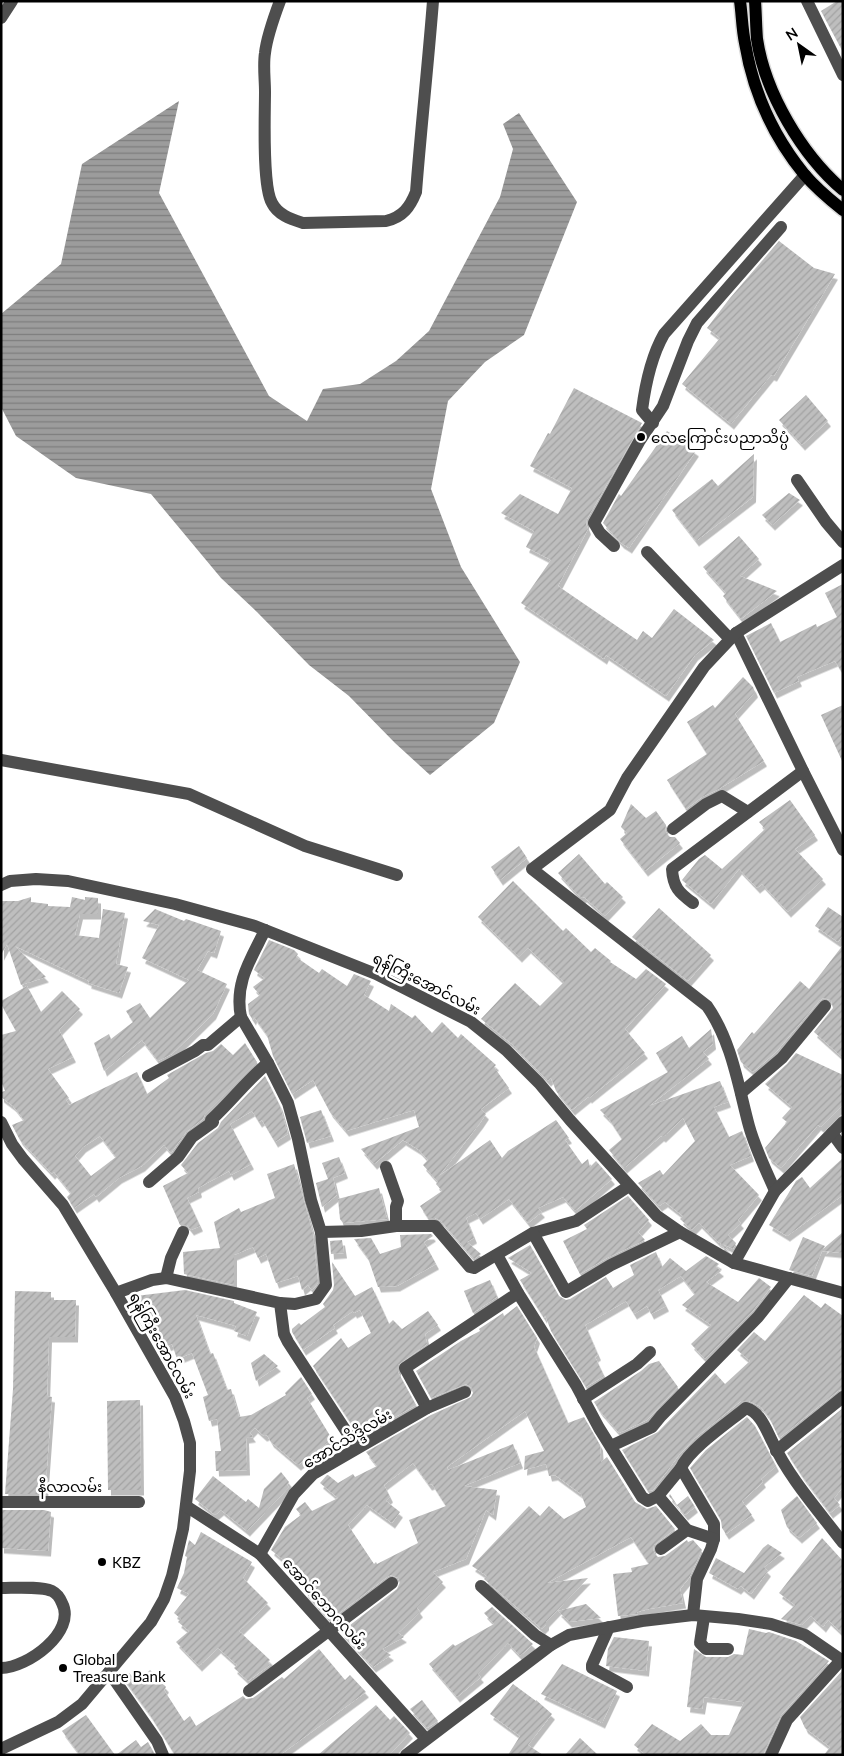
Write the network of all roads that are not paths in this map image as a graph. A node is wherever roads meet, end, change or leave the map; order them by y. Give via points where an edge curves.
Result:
1 (12, 1) edge
2 (280, 1) edge
3 (433, 1) edge
4 (740, 1) edge
5 (755, 1) edge
6 (807, 1) edge
7 (1, 18) edge
8 (843, 75) edge
9 (805, 175) junction
10 (843, 190) edge
11 (843, 210) edge
12 (781, 227) dead end
13 (742, 248) junction
14 (756, 256) junction
15 (704, 289) junction
16 (718, 300) junction
17 (653, 423) junction
18 (797, 480) dead end
19 (843, 542) edge
20 (614, 546) dead end
21 (647, 552) dead end
22 (843, 565) edge
23 (733, 636) junction
24 (1, 760) edge
25 (803, 772) junction
26 (748, 812) junction
27 (673, 829) dead end
28 (843, 850) edge
29 (397, 875) dead end
30 (1, 885) edge
31 (693, 903) dead end
32 (265, 930) junction
33 (825, 1006) dead end
34 (241, 1017) junction
35 (268, 1063) junction
36 (148, 1076) dead end
37 (741, 1093) junction
38 (1, 1122) edge
39 (843, 1122) edge
40 (832, 1134) junction
41 (843, 1148) edge
42 (386, 1167) dead end
43 (149, 1182) dead end
44 (628, 1186) junction
45 (775, 1191) junction
46 (396, 1226) junction
47 (183, 1232) dead end
48 (321, 1232) junction
49 (680, 1232) junction
50 (532, 1233) junction
51 (497, 1255) junction
52 (734, 1263) junction
53 (166, 1278) junction
54 (789, 1278) junction
55 (518, 1293) junction
56 (843, 1293) edge
57 (116, 1294) junction
58 (280, 1304) junction
59 (650, 1352) dead end
60 (465, 1392) dead end
61 (843, 1397) edge
62 (583, 1399) junction
63 (427, 1408) junction
64 (611, 1446) junction
65 (358, 1448) junction
66 (776, 1451) junction
67 (681, 1468) junction
68 (658, 1496) junction
69 (1, 1502) edge
70 (139, 1502) dead end
71 (186, 1506) junction
72 (686, 1530) junction
73 (714, 1538) junction
74 (843, 1543) edge
75 (661, 1549) dead end
76 (260, 1554) junction
77 (392, 1583) dead end
78 (481, 1586) dead end
79 (1, 1588) edge
80 (698, 1616) junction
81 (609, 1627) junction
82 (328, 1632) junction
83 (551, 1645) junction
84 (728, 1649) dead end
85 (842, 1661) edge
86 (1, 1668) edge
87 (109, 1672) junction
88 (627, 1686) dead end
89 (249, 1691) dead end
90 (426, 1739) junction
91 (1, 1749) edge
92 (164, 1755) edge
93 (406, 1755) edge
94 (771, 1755) edge

1 - 7 street
2 - 3 street via 265,53 268,193 280,212 303,223 394,220 411,204 416,192
4 - 9 main road via 745,43 764,110 790,156
5 - 10 main road via 758,40 779,108 817,164
6 - 8 street
9 - 11 main road
9 - 13 street
12 - 14 street
13 - 14 street
13 - 15 street
14 - 16 street
15 - 16 street
15 - 17 street via 658,343 642,410
16 - 17 street via 697,323
17 - 20 street via 594,523
18 - 19 street
21 - 23 street
22 - 23 street
23 - 25 street
23 - 37 street via 704,667 627,778 610,810 532,869 706,1006 719,1026
24 - 29 street via 189,794 305,846
25 - 26 street
25 - 28 street
26 - 27 street via 722,796
26 - 31 street via 672,870 678,892
30 - 32 street, ရန်ကြီးအောင်လမ်း via 36,879 68,881 175,904
32 - 34 street via 243,974
32 - 44 street, ရန်ကြီးအောင်လမ်း via 376,974 471,1022 539,1082
33 - 37 street via 782,1058
34 - 35 street
34 - 36 street via 208,1045
35 - 43 street via 252,1076 212,1122 192,1137 178,1157
35 - 48 street via 288,1103
37 - 45 street via 749,1128
38 - 57 street, ရန်ကြီးအောင်လမ်း via 23,1159 63,1205
39 - 40 street
40 - 41 street
40 - 45 street
42 - 46 street via 398,1201
44 - 49 street, ရန်ကြီးအောင်လမ်း via 657,1216
44 - 50 street via 576,1221
45 - 52 street
46 - 48 street
46 - 51 street via 434,1226 472,1268
47 - 53 street
48 - 58 street via 326,1285 316,1299
49 - 50 street via 610,1265 566,1292
49 - 52 street, ရန်ကြီးအောင်လမ်း
50 - 51 street
51 - 55 street
52 - 54 street, ရန်ကြီးအောင်လမ်း
53 - 57 street
53 - 58 street
54 - 56 street, ရန်ကြီးအောင်လမ်း
54 - 64 street via 758,1317 652,1428
55 - 62 street
55 - 63 street via 405,1368
57 - 71 street, ရန်ကြီးအောင်လမ်း via 174,1397 184,1421 190,1443
58 - 65 street via 288,1342
59 - 62 street
60 - 63 street, အောင်သိဒ္ဒိလမ်း
61 - 66 street
62 - 64 street
63 - 65 street, အောင်သိဒ္ဒိလမ်း
64 - 68 street via 642,1498 648,1501
65 - 76 street, အောင်သိဒ္ဒိလမ်း via 313,1474 294,1494
66 - 67 street via 763,1422 746,1408 684,1460
66 - 74 street
67 - 68 street
67 - 73 street via 714,1524
68 - 72 street
69 - 70 street, နီလာလမ်း
71 - 76 street, အောင်ဘောဂလမ်း
71 - 87 street, ရန်ကြီးအောင်လမ်း via 164,1599 151,1622
72 - 73 street
72 - 75 street
73 - 80 street via 697,1578
76 - 82 street, အောင်ဘောဂလမ်း
77 - 82 street
78 - 83 street via 535,1635
79 - 86 street via 54,1592 64,1606 65,1616 48,1646 19,1665
80 - 81 street
80 - 84 street via 700,1643 706,1649
80 - 85 street via 771,1624 805,1635
81 - 83 street via 569,1635
81 - 88 street via 592,1668
82 - 89 street
82 - 90 street, အောင်ဘောဂလမ်း
83 - 90 street
85 - 94 street via 787,1720
87 - 91 street, ရန်ကြီးအောင်လမ်း via 82,1704 58,1722
87 - 92 street
90 - 93 street

